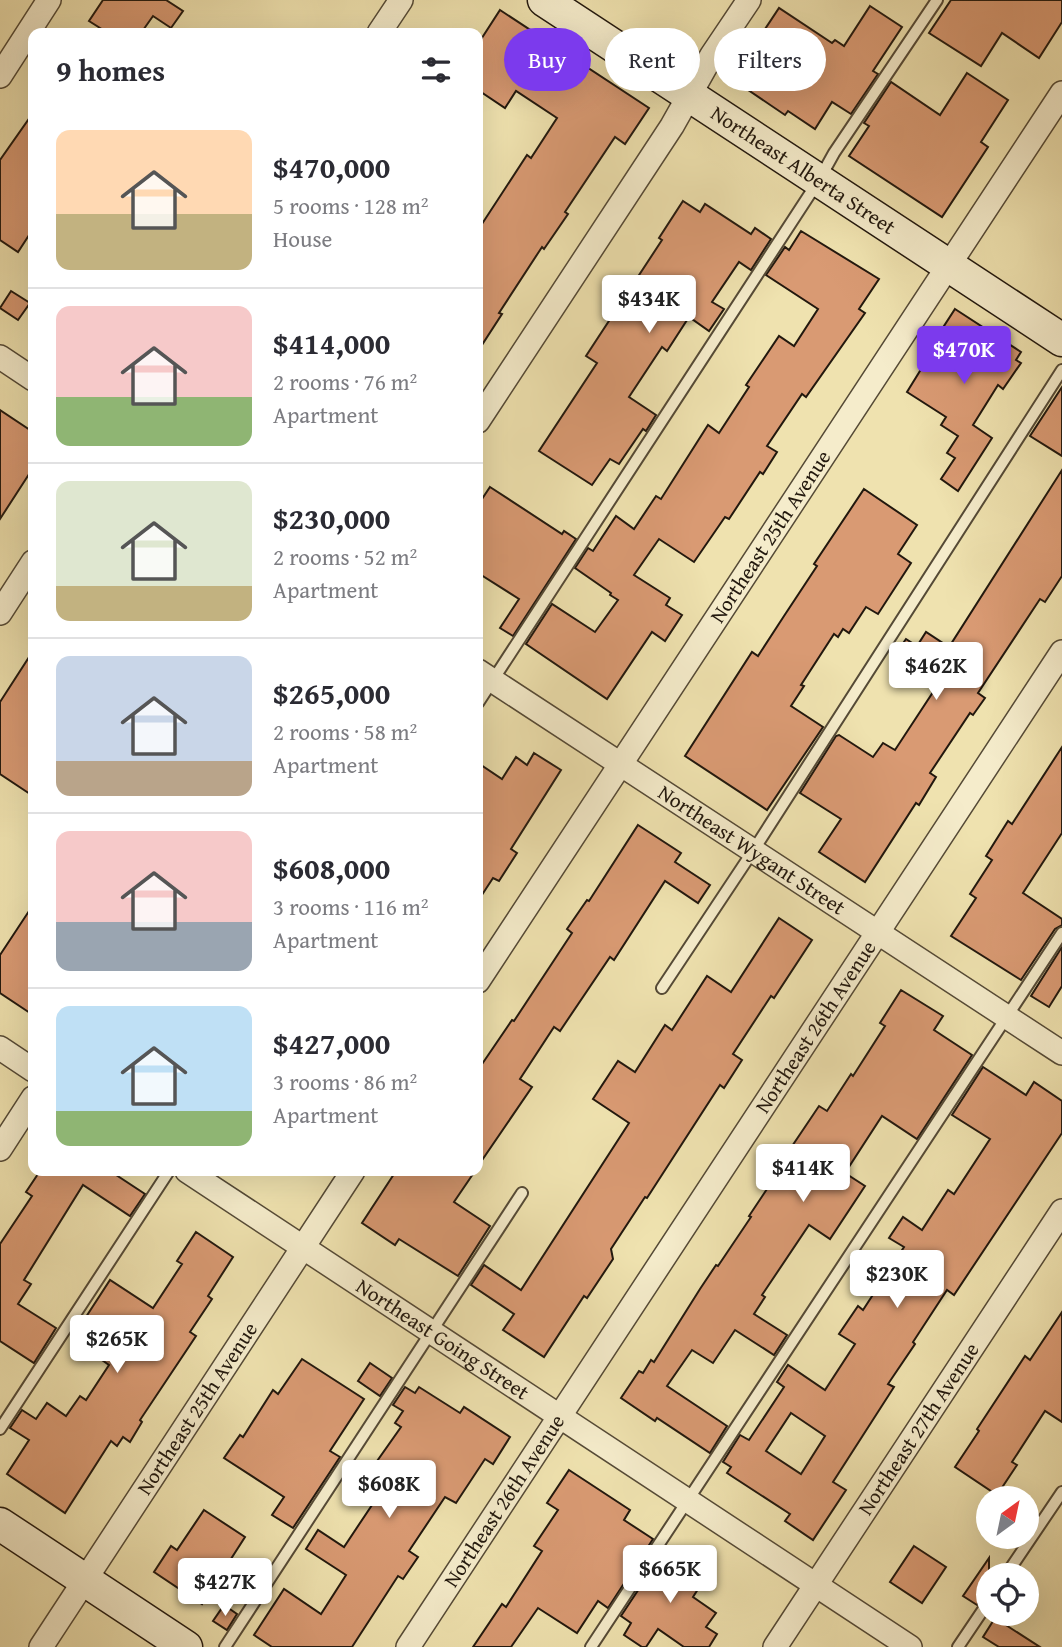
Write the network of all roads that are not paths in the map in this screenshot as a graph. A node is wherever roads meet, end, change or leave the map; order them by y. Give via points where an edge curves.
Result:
1 (50, 0) edge
2 (401, 0) edge
3 (544, 0) edge
4 (748, 0) edge
5 (937, 0) edge
6 (32, 28) edge
7 (382, 28) edge
8 (28, 33) edge
9 (0, 76) edge
10 (1062, 93) edge
11 (689, 94) junction
12 (819, 180) junction
13 (948, 265) junction
14 (1062, 340) edge
15 (0, 357) edge
16 (1062, 370) edge
17 (28, 376) edge
18 (483, 413) edge
19 (28, 570) edge
20 (0, 613) edge
21 (1062, 652) edge
22 (485, 676) edge
23 (620, 765) junction
24 (753, 851) junction
25 (877, 932) junction
26 (1062, 933) edge
27 (483, 973) edge
28 (662, 988) dead end
29 (1006, 1017) junction
30 (0, 1048) edge
31 (1062, 1053) edge
32 (28, 1067) edge
33 (28, 1106) edge
34 (0, 1149) edge
35 (166, 1176) edge
36 (195, 1176) edge
37 (350, 1176) edge
38 (522, 1193) dead end
39 (1062, 1211) edge
40 (303, 1247) junction
41 (433, 1333) junction
42 (560, 1416) junction
43 (0, 1429) edge
44 (1062, 1492) edge
45 (688, 1501) junction
46 (0, 1524) edge
47 (1014, 1563) edge
48 (84, 1580) junction
49 (816, 1585) junction
50 (976, 1620) edge
51 (41, 1647) edge
52 (186, 1647) edge
53 (225, 1647) edge
54 (408, 1647) edge
55 (591, 1647) edge
56 (775, 1647) edge
57 (911, 1647) edge
58 (958, 1647) edge

1 - 6 street
2 - 7 street
3 - 11 street, Northeast Alberta Street
4 - 11 street
5 - 12 lane
8 - 9 street
10 - 13 street, Northeast 25th Avenue
11 - 12 street, Northeast Alberta Street
11 - 18 street
12 - 13 street, Northeast Alberta Street
12 - 22 lane
13 - 14 street, Northeast Alberta Street
13 - 23 street, Northeast 25th Avenue
15 - 17 street
16 - 24 lane
19 - 20 street
21 - 25 street, Northeast 26th Avenue
22 - 23 street, Northeast Wygant Street
23 - 24 street, Northeast Wygant Street
23 - 27 street, Northeast 25th Avenue
24 - 25 street, Northeast Wygant Street
24 - 28 lane
25 - 29 street, Northeast Wygant Street
25 - 42 street, Northeast 26th Avenue
26 - 29 lane
29 - 31 street, Northeast Wygant Street
29 - 45 lane
30 - 32 street
33 - 34 street
35 - 43 lane
36 - 40 street, Northeast Going Street
37 - 40 street, Northeast 25th Avenue
38 - 41 lane
39 - 49 street, Northeast 27th Avenue
40 - 41 street, Northeast Going Street
40 - 48 street, Northeast 25th Avenue
41 - 42 street, Northeast Going Street
41 - 53 lane
42 - 45 street, Northeast Going Street
42 - 54 street, Northeast 26th Avenue
44 - 47 lane
45 - 49 street, Northeast Going Street
45 - 55 lane
46 - 48 street
48 - 51 street, Northeast 25th Avenue
48 - 52 street
49 - 56 street, Northeast 27th Avenue
49 - 57 street, Northeast Going Street
50 - 58 lane

